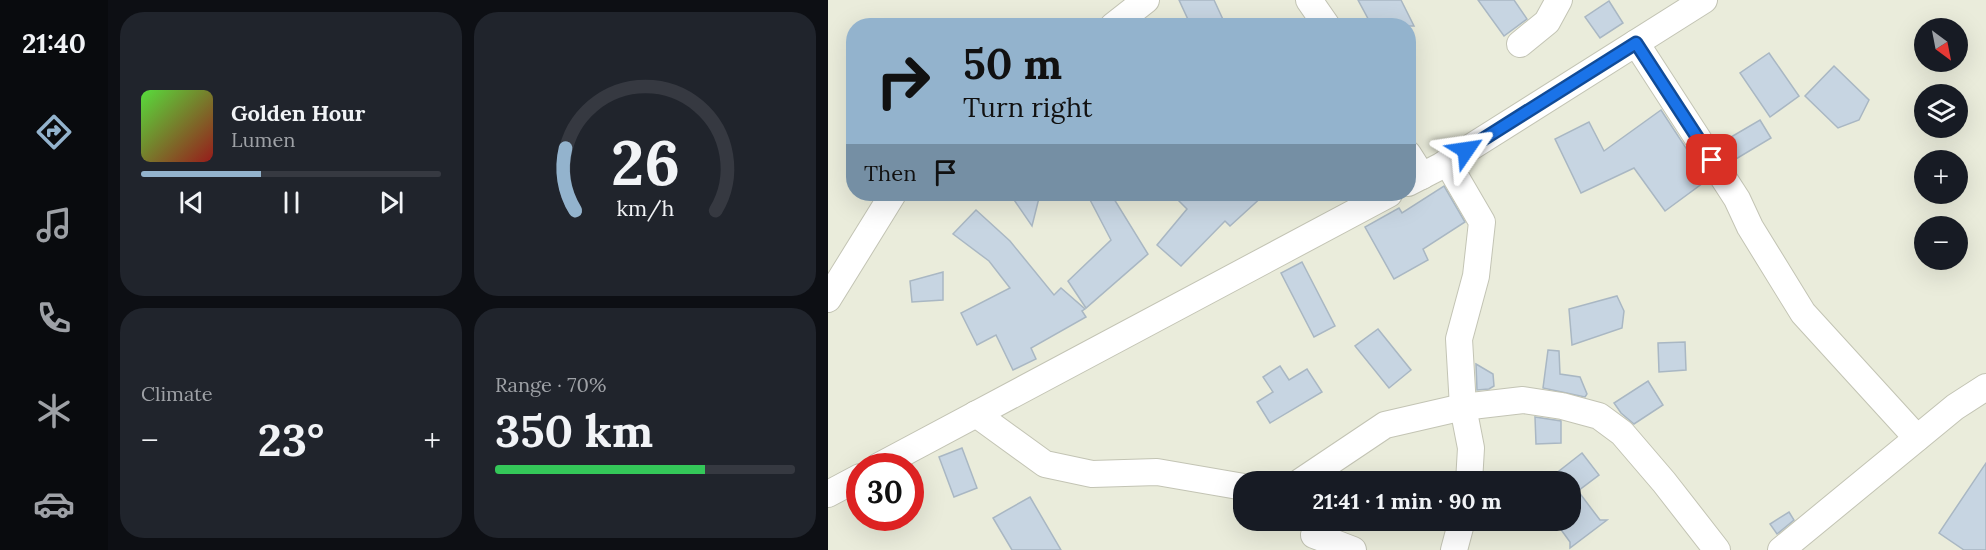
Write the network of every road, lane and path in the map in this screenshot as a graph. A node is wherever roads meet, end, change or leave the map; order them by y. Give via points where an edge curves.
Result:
1 (1146, 0) edge
2 (1309, 0) edge
3 (1559, 0) edge
4 (1704, 0) edge
5 (1123, 18) edge
6 (1321, 18) edge
7 (1636, 43) junction
8 (1521, 44) dead end
9 (1447, 162) junction
10 (1416, 178) edge
11 (888, 201) edge
12 (1376, 201) edge
13 (828, 299) edge
14 (1986, 387) edge
15 (1463, 407) junction
16 (976, 414) junction
17 (1917, 438) junction
18 (903, 453) edge
19 (1316, 471) edge
20 (1470, 471) edge
21 (846, 484) edge
22 (1233, 486) edge
23 (828, 494) edge
24 (1459, 531) edge
25 (1312, 535) edge
26 (1353, 550) edge
27 (1454, 550) edge
28 (1717, 550) edge
29 (1781, 550) edge

1 - 5 street
2 - 6 street
3 - 8 street via 1547,22
4 - 7 street
7 - 9 street
7 - 17 street via 1737,199 1750,228 1803,313
9 - 10 street
9 - 15 street via 1482,222 1476,276 1459,339
11 - 13 street
12 - 16 street
14 - 17 street
15 - 19 street via 1385,424
15 - 20 street via 1472,448
15 - 28 street via 1523,400 1599,416 1622,433
16 - 18 street
16 - 22 street via 1045,464 1092,474 1156,472
17 - 29 street
21 - 23 street
24 - 27 street
25 - 26 street

